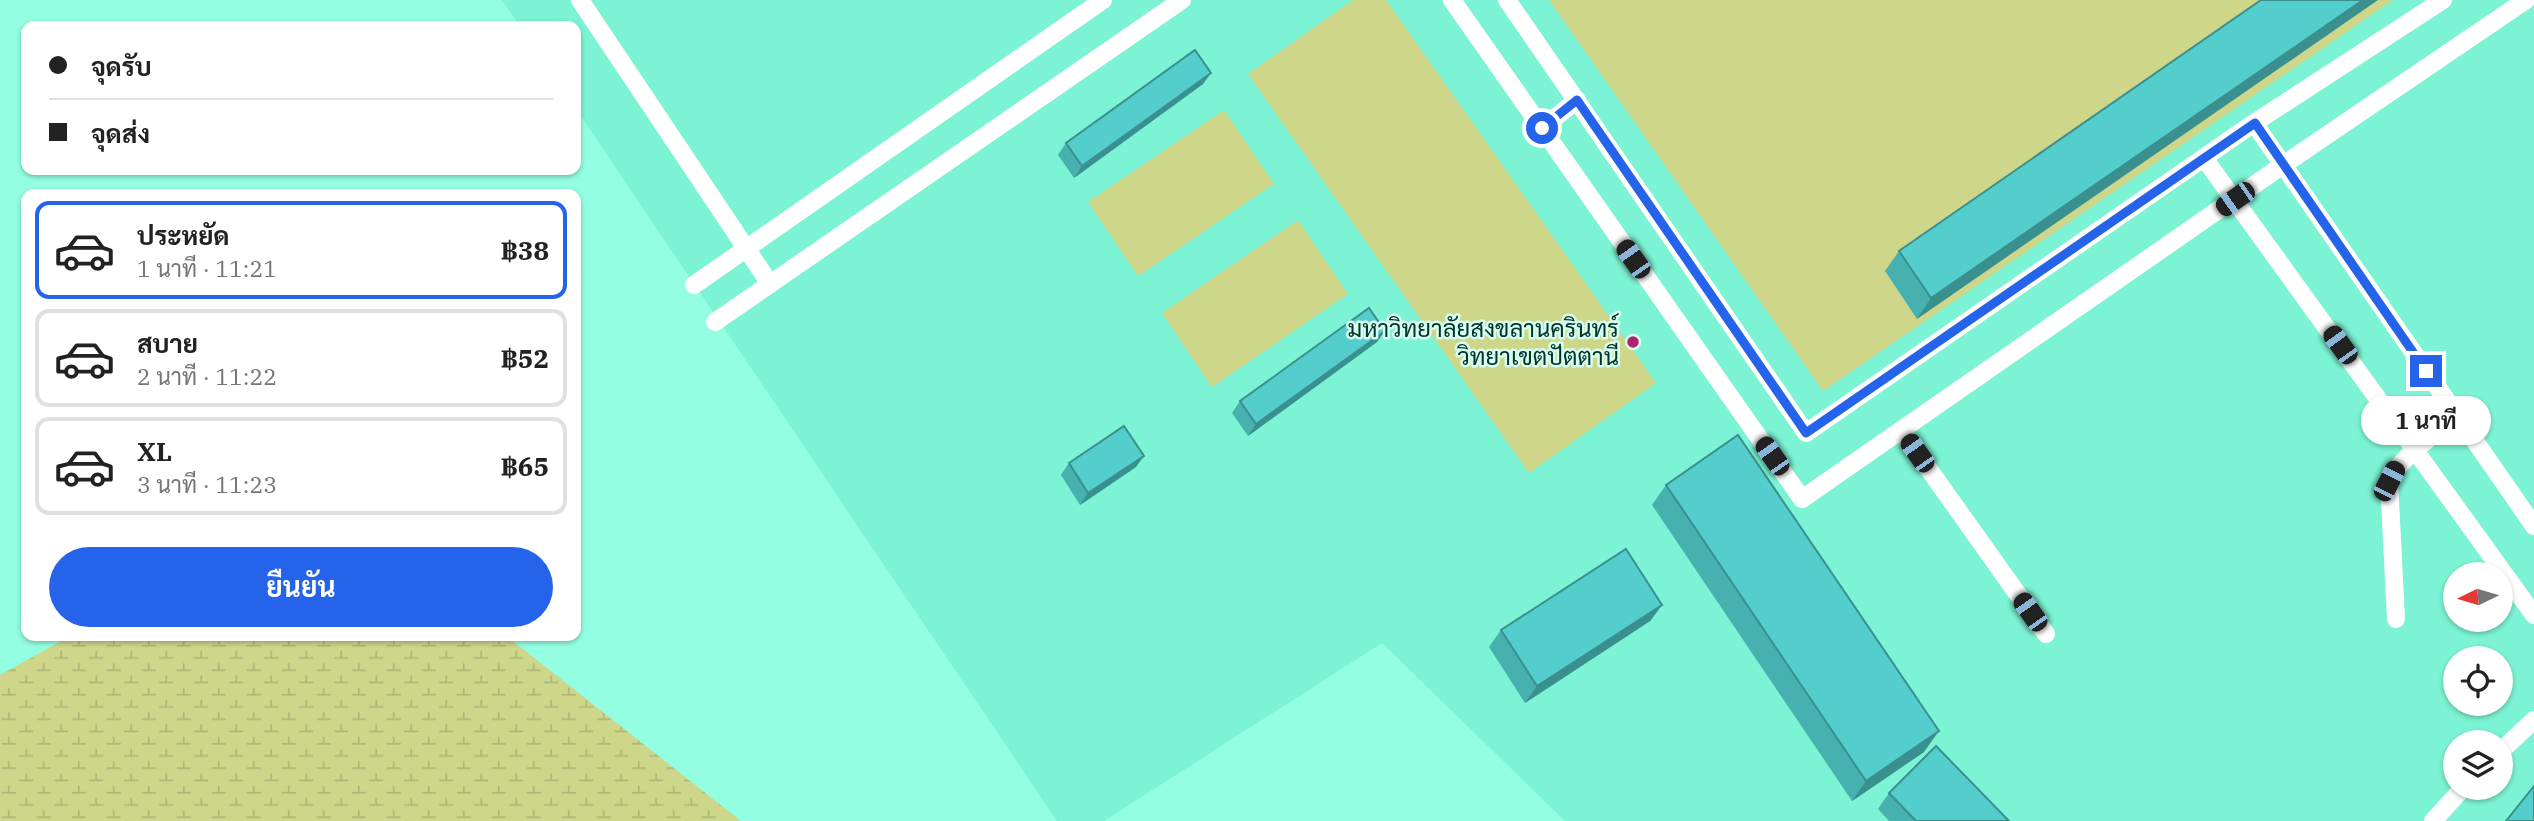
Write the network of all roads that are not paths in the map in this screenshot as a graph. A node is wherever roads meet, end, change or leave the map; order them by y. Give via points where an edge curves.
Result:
1 (580, 0) edge
2 (1103, 0) edge
3 (1182, 0) edge
4 (1452, 0) edge
5 (1507, 0) edge
6 (2443, 0) edge
7 (2526, 0) edge
8 (1577, 100) junction
9 (2255, 123) junction
10 (1542, 128) junction
11 (2204, 158) junction
12 (2283, 165) junction
13 (2235, 199) junction
14 (748, 248) junction
15 (770, 284) junction
16 (694, 285) dead end
17 (715, 322) dead end
18 (2458, 417) junction
19 (1901, 430) junction
20 (2414, 449) junction
21 (2534, 526) edge
22 (2534, 615) edge
23 (2396, 619) dead end
24 (2046, 634) dead end
25 (2534, 720) edge
26 (2513, 740) edge
27 (2452, 800) edge
28 (2433, 821) edge

1 - 14 lane
2 - 14 lane
3 - 15 lane
4 - 10 lane
5 - 8 lane
6 - 9 lane
7 - 12 lane
8 - 10 lane
8 - 11 lane via 1806,433
9 - 11 lane
9 - 12 lane
10 - 19 lane via 1802,499
11 - 13 lane
12 - 13 lane
12 - 18 lane
13 - 19 lane
13 - 20 lane
14 - 15 lane
14 - 16 lane
15 - 17 lane
18 - 20 lane
18 - 21 lane
19 - 24 lane
20 - 22 lane
20 - 23 lane via 2389,481
25 - 26 lane
27 - 28 lane

